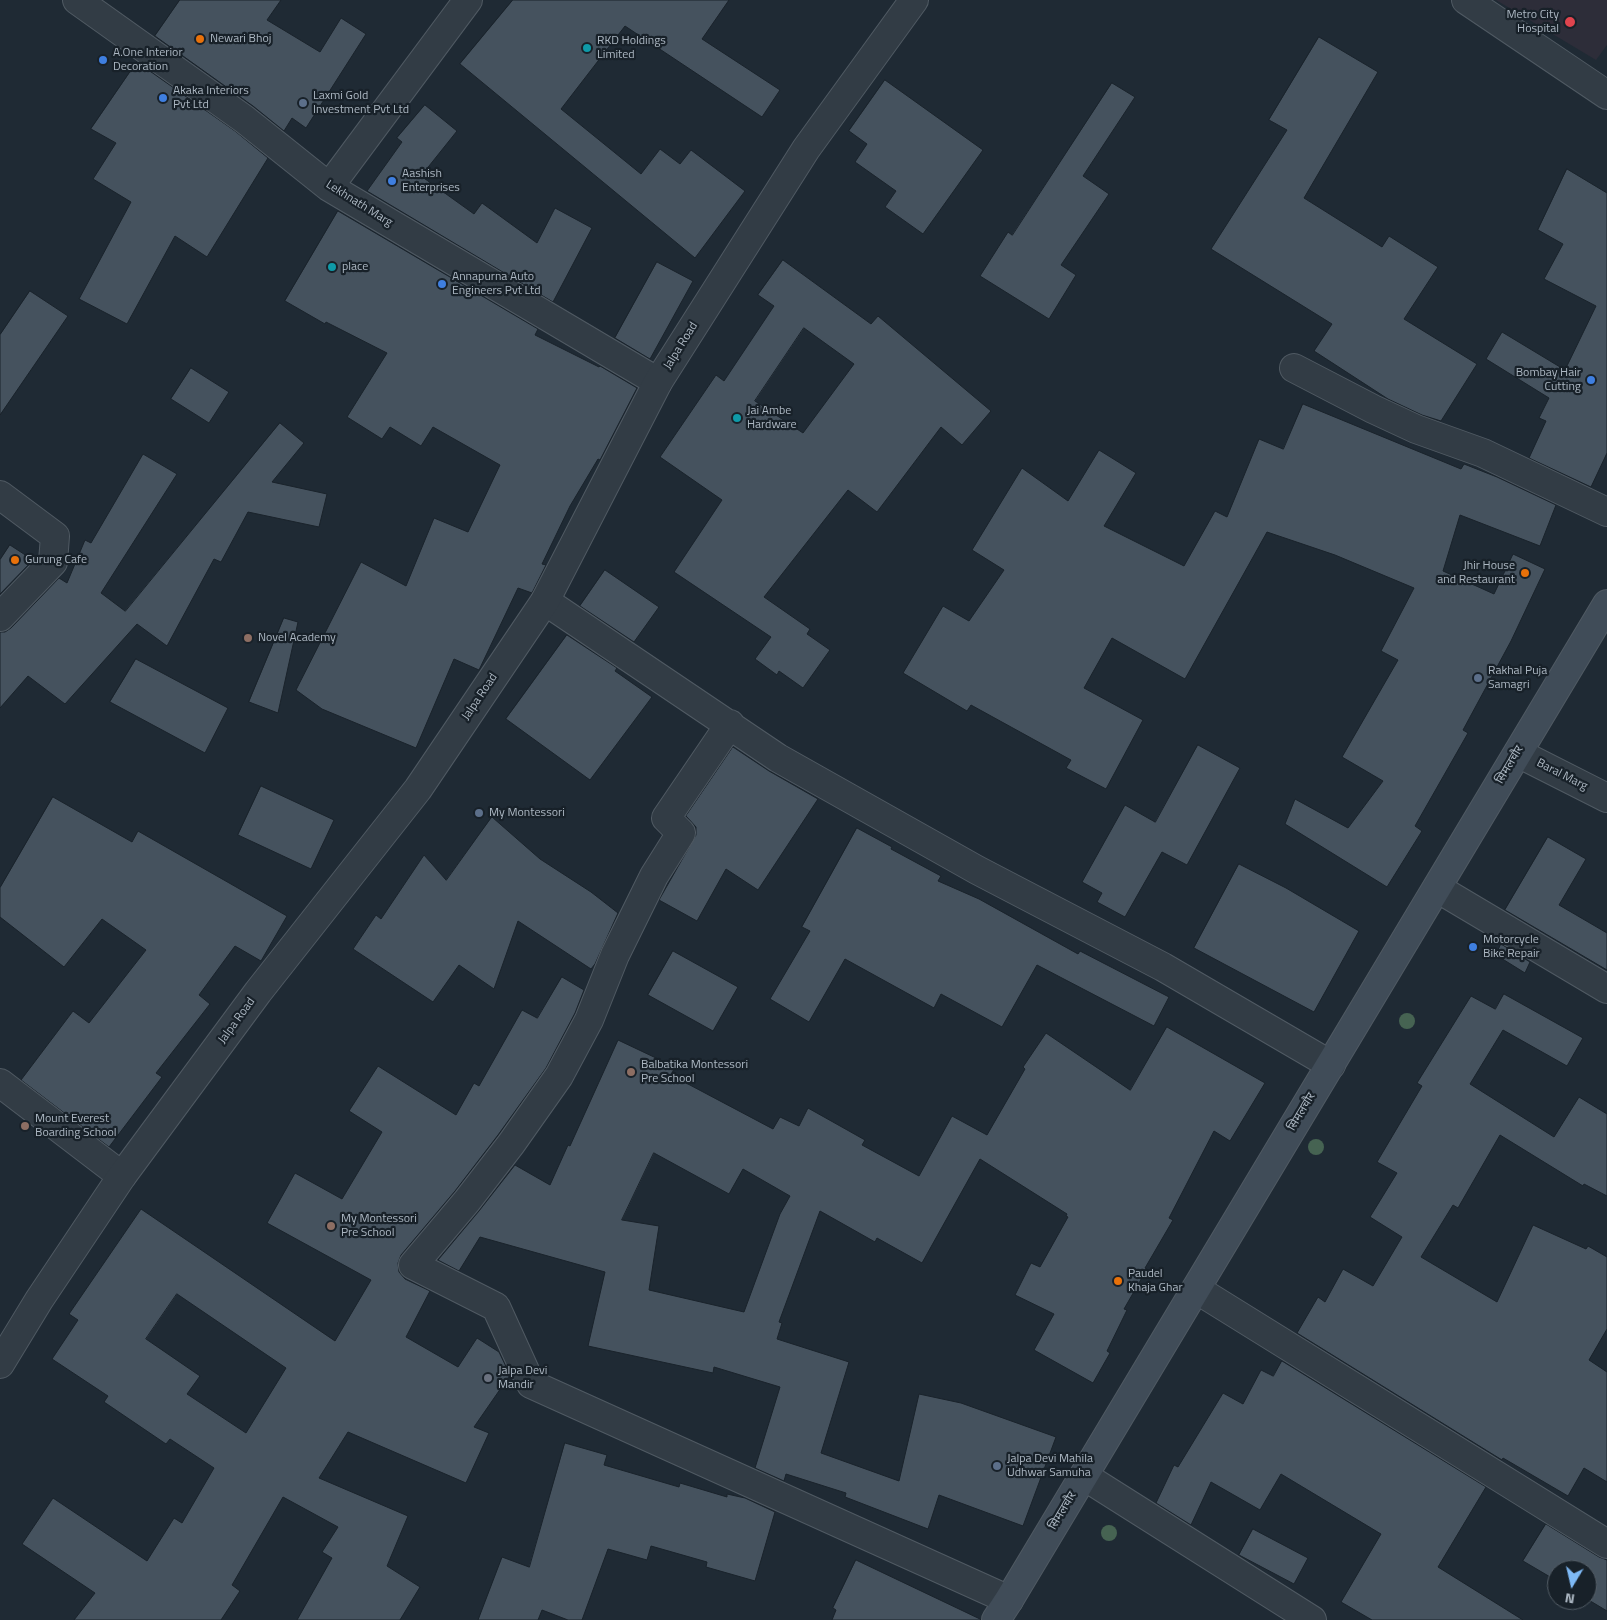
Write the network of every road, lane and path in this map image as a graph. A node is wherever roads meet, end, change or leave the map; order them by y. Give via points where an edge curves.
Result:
1 (77, 0) edge
2 (468, 0) edge
3 (914, 0) edge
4 (1466, 0) edge
5 (1607, 95) edge
6 (329, 187) junction
7 (1294, 368) dead end
8 (658, 382) junction
9 (0, 495) edge
10 (1607, 512) edge
11 (545, 601) junction
12 (1607, 604) edge
13 (0, 617) edge
14 (730, 724) junction
15 (1518, 752) junction
16 (1607, 798) edge
17 (1437, 888) junction
18 (1607, 989) edge
19 (1331, 1065) junction
20 (0, 1083) edge
21 (122, 1176) junction
22 (1196, 1289) junction
23 (0, 1364) edge
24 (1084, 1476) junction
25 (1607, 1544) edge
26 (1003, 1610) edge
27 (1312, 1620) edge

1 - 6 street, Lekhnath Marg via 244,119
2 - 6 street
3 - 8 street, Jalpa Road via 806,149
4 - 5 street
6 - 8 street, Lekhnath Marg
7 - 10 street via 1373,409 1483,453
8 - 11 street, Jalpa Road
9 - 13 street via 55,536 53,562
11 - 14 street
11 - 21 street, Jalpa Road via 418,789 258,992
12 - 15 main road, सिमलचौर
14 - 19 street via 778,758 977,870 1163,967
14 - 26 street via 666,818 681,833 654,876 559,1076 467,1201 413,1265 496,1307 531,1384
15 - 16 street, Baral Marg
15 - 17 main road, सिमलचौर
17 - 18 street
17 - 19 main road, सिमलचौर
19 - 22 main road, सिमलचौर
20 - 21 street
21 - 23 street, Jalpa Road
22 - 24 main road, सिमलचौर
22 - 25 street
24 - 26 main road, सिमलचौर
24 - 27 street

